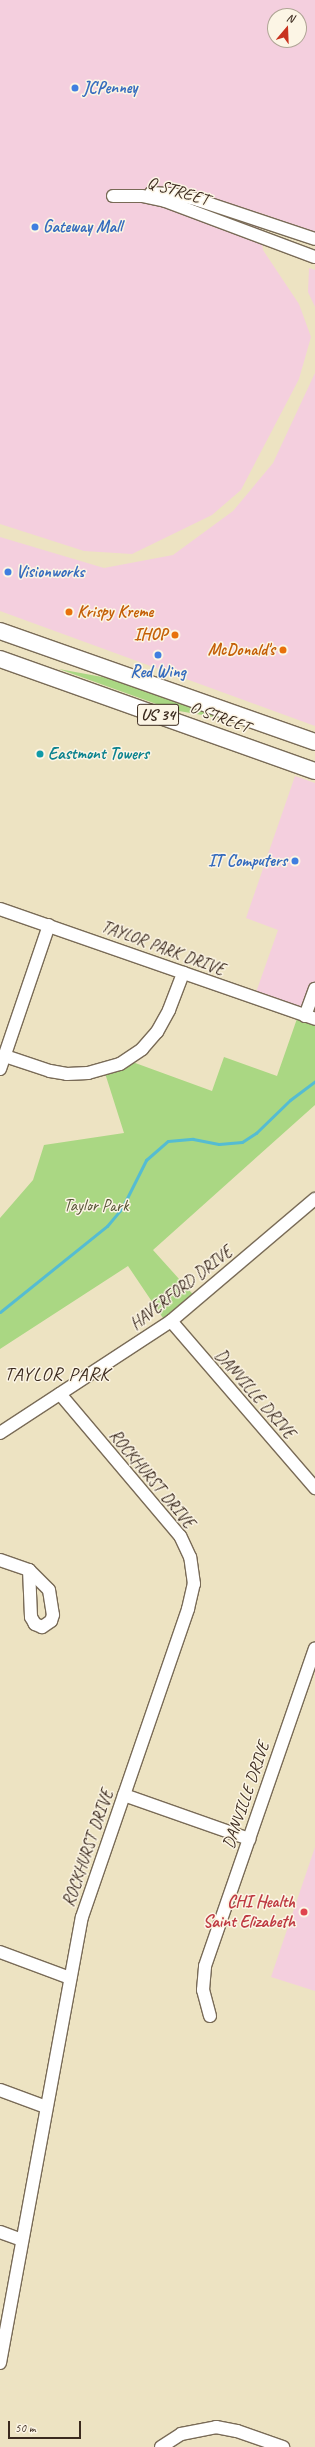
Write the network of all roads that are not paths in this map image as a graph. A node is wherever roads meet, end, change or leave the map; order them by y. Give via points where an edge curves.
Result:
1 (315, 239) edge
2 (315, 257) edge
3 (0, 632) edge
4 (0, 660) edge
5 (315, 742) edge
6 (315, 771) edge
7 (0, 909) edge
8 (49, 925) junction
9 (183, 973) junction
10 (315, 989) edge
11 (310, 1017) edge
12 (5, 1056) junction
13 (0, 1069) edge
14 (315, 1199) edge
15 (171, 1321) junction
16 (60, 1394) junction
17 (0, 1433) edge
18 (315, 1488) edge
19 (0, 1560) edge
20 (29, 1570) dead end
21 (315, 1648) edge
22 (124, 1795) junction
23 (249, 1839) junction
24 (0, 1952) edge
25 (70, 1978) junction
26 (210, 2016) dead end
27 (0, 2090) edge
28 (46, 2107) junction
29 (0, 2232) edge
30 (22, 2240) junction
31 (0, 2359) edge
32 (161, 2447) edge
33 (283, 2447) edge

1 - 2 street, Q STREET via 179,195 160,192 113,196 142,196 165,201
3 - 5 main road, O STREET / US 34
4 - 6 main road, O STREET / US 34
7 - 8 street, TAYLOR PARK DRIVE
8 - 9 street, TAYLOR PARK DRIVE
8 - 12 street
9 - 11 street, TAYLOR PARK DRIVE
9 - 12 street via 158,1032 142,1049 120,1064 88,1073 67,1074
10 - 11 street
12 - 13 street
14 - 15 street, HAVERFORD DRIVE
15 - 16 street, HAVERFORD DRIVE
15 - 18 street, DANVILLE DRIVE
16 - 17 street, HAVERFORD DRIVE
16 - 22 street, ROCKHURST DRIVE via 180,1536 186,1546 193,1570 194,1584 188,1609
19 - 20 street
21 - 23 street, DANVILLE DRIVE
22 - 23 street
22 - 25 street, ROCKHURST DRIVE via 82,1916
23 - 26 street, DANVILLE DRIVE via 210,1953 203,1990
24 - 25 street
25 - 28 street, ROCKHURST DRIVE
27 - 28 street
28 - 30 street, ROCKHURST DRIVE
29 - 30 street
30 - 31 street, ROCKHURST DRIVE
32 - 33 street via 181,2434 216,2427 231,2429

